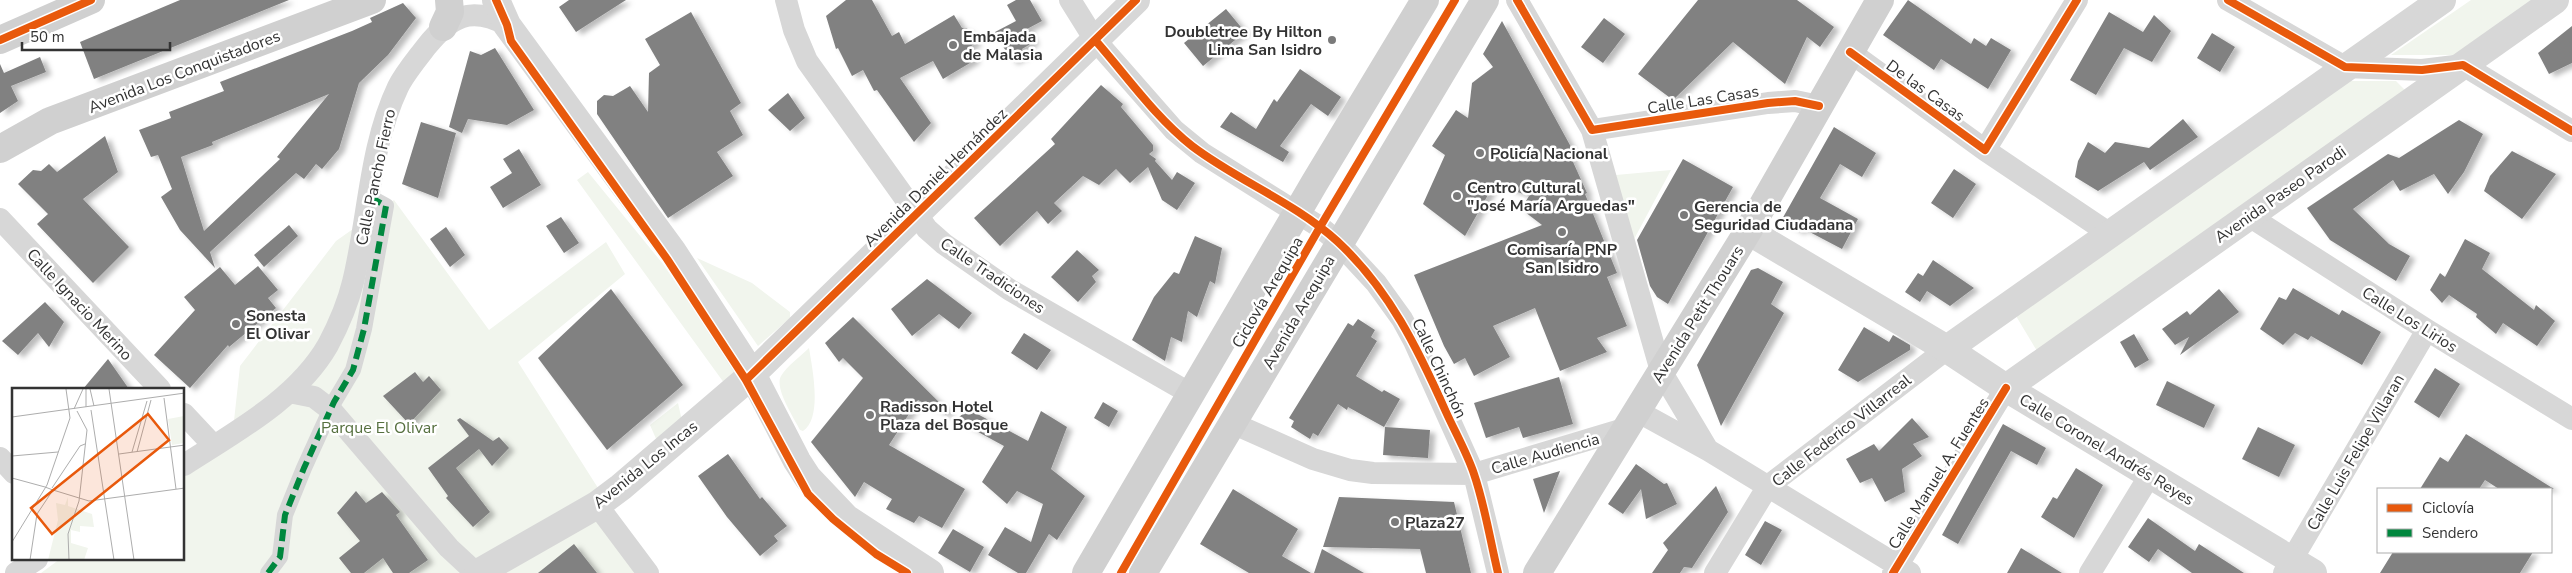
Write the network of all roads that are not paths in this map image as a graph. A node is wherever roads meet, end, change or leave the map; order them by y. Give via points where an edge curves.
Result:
1 (91, 0) edge
2 (372, 0) edge
3 (449, 0) edge
4 (496, 0) edge
5 (786, 0) edge
6 (1070, 0) edge
7 (1136, 0) edge
8 (1425, 0) edge
9 (1484, 0) edge
10 (1517, 0) edge
11 (1880, 0) edge
12 (2077, 0) edge
13 (2228, 0) edge
14 (2442, 0) edge
15 (2555, 0) edge
16 (507, 25) junction
17 (443, 27) junction
18 (0, 40) edge
19 (1095, 40) junction
20 (1850, 52) junction
21 (2463, 65) junction
22 (2345, 67) junction
23 (1818, 106) junction
24 (1592, 130) junction
25 (2572, 131) edge
26 (0, 149) edge
27 (1986, 150) junction
28 (368, 196) junction
29 (1298, 211) junction
30 (917, 213) junction
31 (2249, 216) junction
32 (0, 219) edge
33 (1748, 231) junction
34 (2110, 234) junction
35 (1338, 242) junction
36 (2427, 330) junction
37 (1947, 349) junction
38 (1662, 371) junction
39 (752, 374) junction
40 (159, 388) edge
41 (2006, 388) junction
42 (289, 392) junction
43 (1191, 394) junction
44 (331, 410) junction
45 (185, 415) edge
46 (1632, 419) junction
47 (2572, 419) edge
48 (1232, 423) junction
49 (214, 446) junction
50 (1708, 450) junction
51 (0, 458) edge
52 (185, 464) edge
53 (12, 471) edge
54 (1474, 474) junction
55 (2150, 475) junction
56 (1768, 486) junction
57 (597, 505) junction
58 (36, 560) edge
59 (2296, 569) edge
60 (1900, 570) edge
61 (16, 573) edge
62 (268, 573) edge
63 (477, 573) edge
64 (648, 573) edge
65 (930, 573) edge
66 (1086, 573) edge
67 (1143, 573) edge
68 (1498, 573) edge
69 (1537, 573) edge
70 (1715, 573) edge
71 (2090, 573) edge

1 - 18 main road
2 - 26 main road, Avenida Los Conquistadores via 50,121
3 - 17 main road via 449,15
4 - 16 street
5 - 30 street, Calle Tradiciones via 807,60
6 - 19 street, Calle Chinchón
7 - 19 street, Avenida Daniel Hernández
8 - 29 main road
9 - 35 main road, Avenida Arequipa
10 - 24 street
11 - 20 main road, Avenida Petit Thouars
12 - 27 street
13 - 22 street
14 - 22 street
15 - 21 street, Avenida Paseo Parodi
16 - 17 street, Calle Pancho Fierro via 491,18 473,16 454,19
16 - 39 street via 673,252
17 - 28 street, Calle Pancho Fierro via 399,85 386,117
19 - 29 street, Calle Chinchón via 1184,139
19 - 30 street, Avenida Daniel Hernández
20 - 23 main road, Avenida Petit Thouars
20 - 27 street, De las Casas
21 - 22 street via 2422,70
21 - 25 street
21 - 31 street, Avenida Paseo Parodi
22 - 34 street
23 - 24 street, Calle Las Casas via 1795,101 1768,103
23 - 33 main road, Avenida Petit Thouars
24 - 38 street
27 - 34 street, De las Casas
28 - 42 street, Calle Pancho Fierro via 350,295 316,364
28 - 44 street via 386,206 364,329 353,370
29 - 35 street, Calle Chinchón
29 - 43 main road
30 - 39 street, Avenida Daniel Hernández
30 - 43 street, Calle Tradiciones via 927,229 944,244 1010,290
31 - 36 street, Calle Los Lirios
31 - 41 street, Avenida Paseo Parodi
32 - 40 street, Calle Ignacio Merino
33 - 37 street, Calle Coronel Andrés Reyes
33 - 38 main road, Avenida Petit Thouars
34 - 37 street
35 - 48 main road, Avenida Arequipa
35 - 54 street, Calle Chinchón via 1376,283 1402,319
36 - 47 street, Calle Los Lirios
36 - 59 street, Calle Luis Felipe Villaran
37 - 41 street, Calle Coronel Andrés Reyes
37 - 56 street, Calle Federico Villarreal
38 - 46 main road, Avenida Petit Thouars
38 - 50 street
39 - 57 street, Avenida Los Incas
39 - 65 street via 797,461 822,494 846,518
41 - 55 street, Calle Coronel Andrés Reyes
41 - 60 street, Calle Manuel A. Fuentes
42 - 44 street via 314,397
42 - 49 street, Calle Pancho Fierro
43 - 66 main road
44 - 62 street via 285,515 280,557
44 - 63 street via 449,548
45 - 49 street
46 - 50 street
46 - 54 street, Calle Audiencia
46 - 69 main road, Avenida Petit Thouars
48 - 54 street, Calle Audiencia via 1313,459 1350,470
48 - 67 main road, Avenida Arequipa
49 - 52 street, Calle Pancho Fierro
50 - 56 street
51 - 53 street
54 - 68 street, Calle Chinchón
55 - 59 street, Calle Coronel Andrés Reyes
55 - 71 street
56 - 60 street
56 - 70 street, Calle Federico Villarreal
57 - 63 street, Avenida Los Incas
57 - 64 street
58 - 61 street

